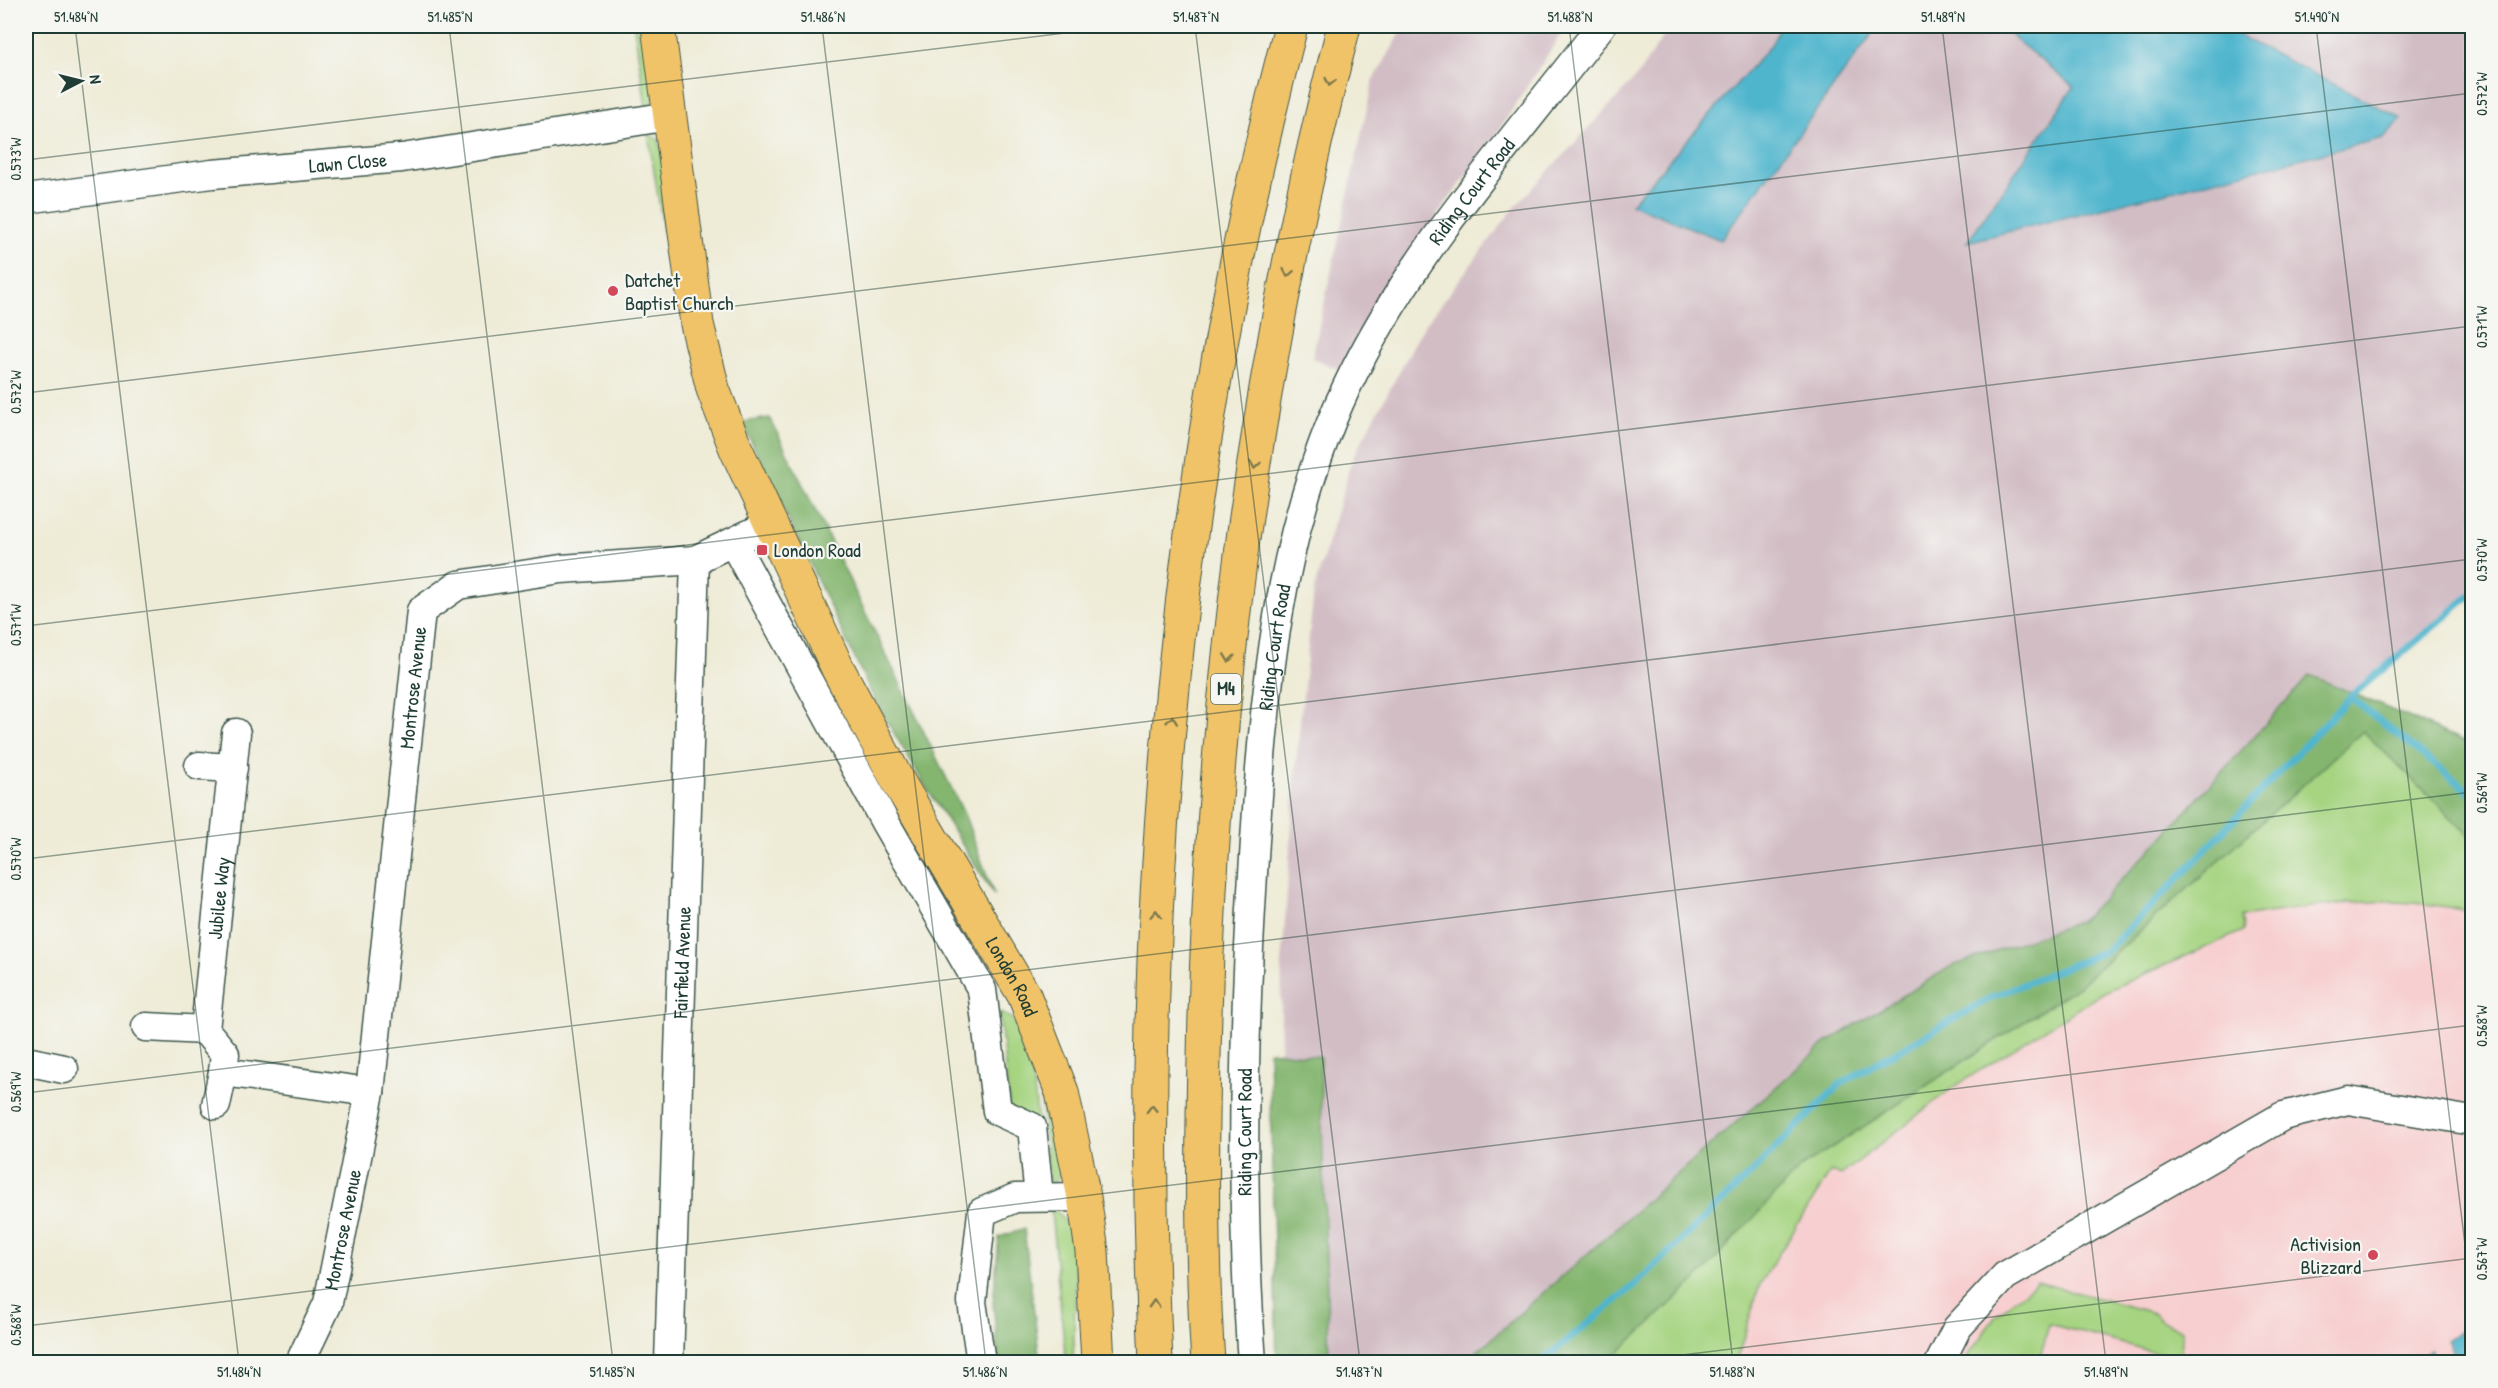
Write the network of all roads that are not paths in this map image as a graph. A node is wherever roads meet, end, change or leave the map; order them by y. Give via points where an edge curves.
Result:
1 (658, 26) edge
2 (1292, 26) edge
3 (1344, 26) edge
4 (1601, 26) edge
5 (670, 116) junction
6 (26, 199) edge
7 (770, 524) junction
8 (733, 542) junction
9 (695, 560) junction
10 (237, 733) dead end
11 (199, 766) dead end
12 (232, 768) junction
13 (146, 1027) dead end
14 (205, 1030) junction
15 (26, 1061) edge
16 (224, 1063) junction
17 (64, 1069) dead end
18 (370, 1092) junction
19 (216, 1105) dead end
20 (2472, 1121) edge
21 (1039, 1197) junction
22 (1084, 1197) junction
23 (300, 1362) edge
24 (669, 1362) edge
25 (981, 1362) edge
26 (1098, 1362) edge
27 (1156, 1362) edge
28 (1208, 1362) edge
29 (1252, 1362) edge
30 (1940, 1362) edge

1 - 5 main road, London Road
27 -> 2 main road via 1152,1070 1156,905 1187,564 1210,408 1253,185
3 -> 28 main road, M4 via 1277,329 1225,694 1214,806 1204,1023 1203,1205
4 - 29 street, Riding Court Road via 1464,201 1388,307 1326,432 1302,506 1281,595 1267,688 1249,929 1246,1181
5 - 6 street, Lawn Close via 402,158 212,174
5 - 7 main road, London Road via 698,324 711,378 736,449
7 - 8 street, Montrose Avenue
7 - 22 main road, London Road via 838,669 888,762 1024,995 1062,1092
8 - 9 street, Montrose Avenue
8 - 21 street via 886,824 982,990 997,1111 1032,1127
9 - 18 street, Montrose Avenue via 561,569 458,585 421,611
9 - 24 street, Fairfield Avenue
10 - 12 street, Jubilee Way
11 - 12 street
12 - 14 street, Jubilee Way
13 - 14 street
14 - 16 street
15 - 17 street
16 - 18 street
16 - 19 street
18 - 23 street, Montrose Avenue via 328,1303
20 - 30 street via 2348,1100 2283,1116 2005,1276 1957,1328
21 - 22 street
21 - 25 street via 1015,1198 982,1212 972,1302
22 - 26 main road, London Road via 1092,1251

